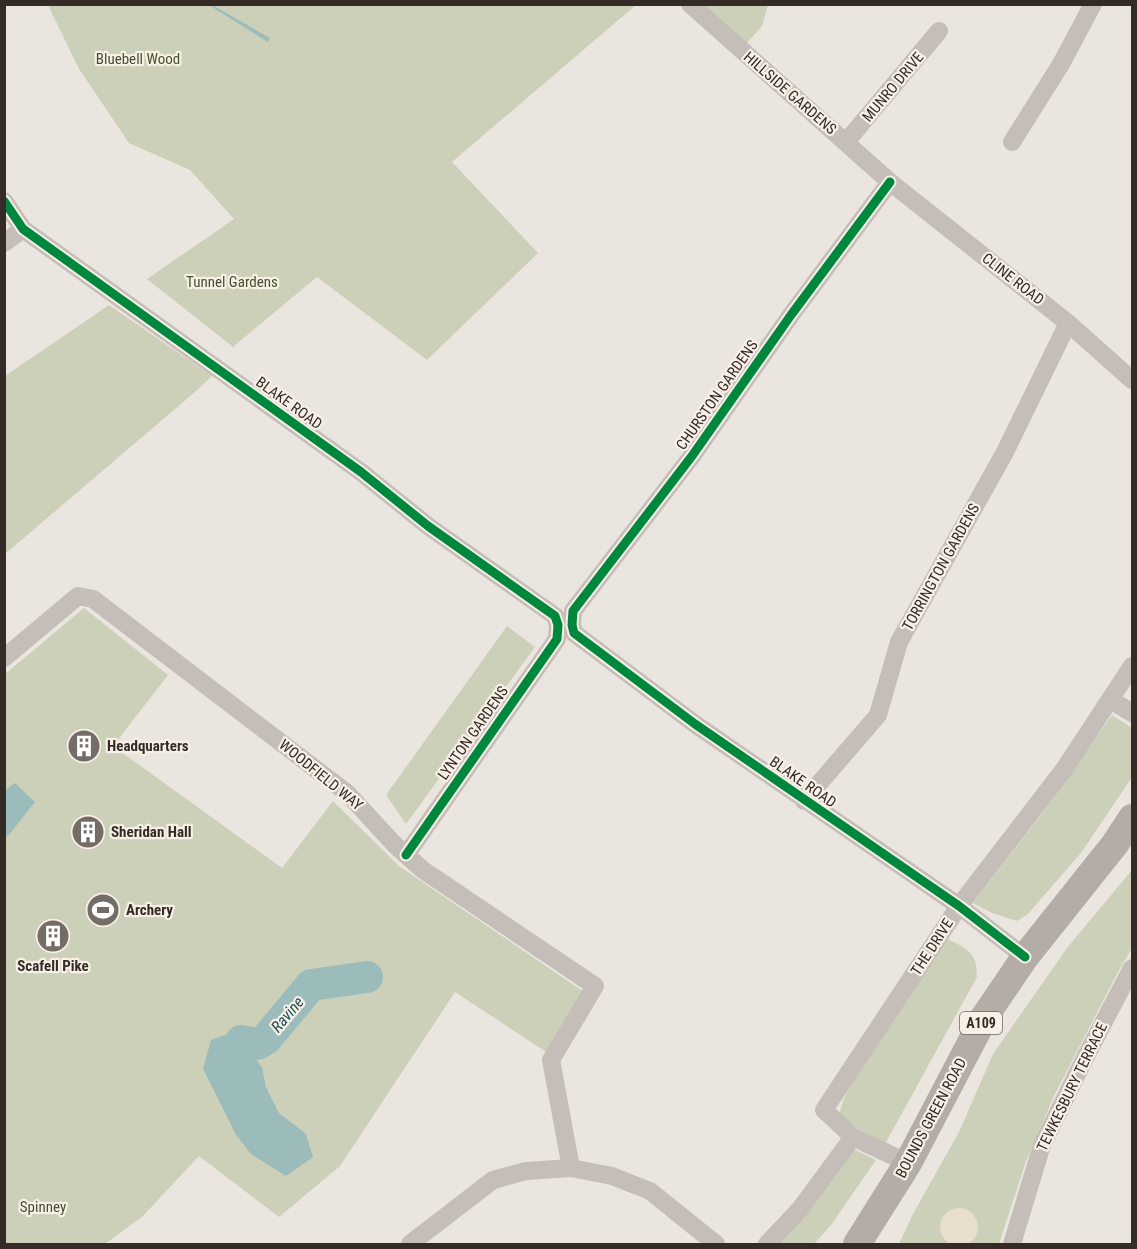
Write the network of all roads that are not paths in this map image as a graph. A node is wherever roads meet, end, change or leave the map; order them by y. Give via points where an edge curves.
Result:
1 (690, 4) edge
2 (1093, 4) edge
3 (939, 31) dead end
4 (846, 142) junction
5 (1012, 142) dead end
6 (890, 182) junction
7 (4, 201) edge
8 (23, 229) junction
9 (4, 243) edge
10 (1068, 323) junction
11 (1132, 380) edge
12 (565, 625) junction
13 (4, 658) edge
14 (1132, 666) edge
15 (1111, 700) junction
16 (1132, 713) edge
17 (804, 801) junction
18 (1132, 818) edge
19 (406, 855) junction
20 (959, 906) junction
21 (1025, 957) junction
22 (1132, 968) edge
23 (853, 1137) junction
24 (908, 1163) junction
25 (571, 1168) junction
26 (410, 1245) edge
27 (716, 1245) edge
28 (767, 1245) edge
29 (857, 1245) edge
30 (1012, 1245) edge

1 - 4 street, HILLSIDE GARDENS
2 - 5 street
3 - 4 street, MUNRO DRIVE
4 - 6 street, HILLSIDE GARDENS
6 - 10 street, CLINE ROAD
6 - 12 street, CHURSTON GARDENS
7 - 8 street, BLAKE ROAD
8 - 9 street
8 - 12 street, BLAKE ROAD via 361,472
10 - 11 street, CLINE ROAD
10 - 17 street, TORRINGTON GARDENS via 1005,452 899,642 878,715
12 - 17 street, BLAKE ROAD via 694,724
12 - 19 street, LYNTON GARDENS
13 - 19 street, WOODFIELD WAY via 78,596 93,599 347,793
14 - 15 street, THE DRIVE
15 - 16 street
15 - 20 street, THE DRIVE via 1065,768
17 - 20 street, BLAKE ROAD
18 - 21 main road, BOUNDS GREEN ROAD / A109
19 - 25 street, WOODFIELD WAY via 595,986 551,1060
20 - 21 street, BLAKE ROAD
20 - 23 street, THE DRIVE via 825,1110
21 - 24 main road, BOUNDS GREEN ROAD / A109 via 985,1016
22 - 30 street, TEWKESBURY TERRACE via 1042,1145
23 - 24 street, THE DRIVE
23 - 28 street via 800,1209
24 - 29 main road, BOUNDS GREEN ROAD / A109
25 - 26 street via 526,1171 493,1179
25 - 27 street via 612,1176 650,1191

